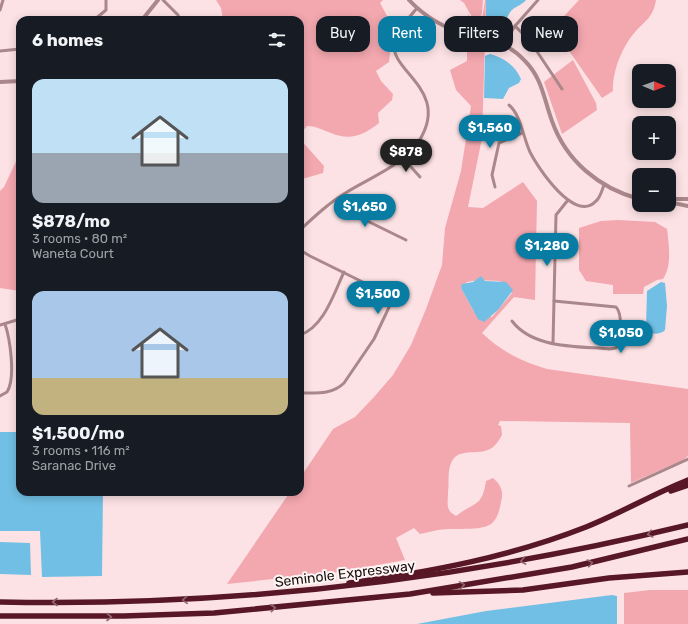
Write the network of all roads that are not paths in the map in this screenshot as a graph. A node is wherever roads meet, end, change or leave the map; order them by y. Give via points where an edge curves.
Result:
1 (2, 0) edge
2 (106, 0) edge
3 (158, 0) edge
4 (163, 0) edge
5 (409, 0) edge
6 (538, 0) edge
7 (417, 8) junction
8 (0, 10) edge
9 (99, 16) edge
10 (145, 16) edge
11 (177, 16) edge
12 (444, 26) edge
13 (515, 26) junction
14 (513, 29) edge
15 (16, 49) edge
16 (513, 50) edge
17 (0, 51) edge
18 (16, 81) edge
19 (0, 82) edge
20 (562, 89) dead end
21 (509, 105) dead end
22 (522, 133) junction
23 (403, 158) junction
24 (420, 178) dead end
25 (604, 185) junction
26 (495, 187) dead end
27 (632, 196) edge
28 (338, 198) junction
29 (676, 199) edge
30 (688, 199) edge
31 (568, 200) junction
32 (676, 205) edge
33 (688, 206) edge
34 (304, 227) edge
35 (406, 240) dead end
36 (304, 252) edge
37 (344, 272) junction
38 (554, 301) junction
39 (16, 320) edge
40 (512, 321) dead end
41 (5, 324) junction
42 (0, 325) edge
43 (304, 333) edge
44 (553, 343) junction
45 (304, 393) edge
46 (0, 396) edge
47 (688, 458) edge
48 (688, 480) edge
49 (688, 485) edge
50 (629, 486) dead end
51 (646, 500) junction
52 (688, 524) edge
53 (688, 539) edge
54 (688, 572) edge
55 (312, 591) junction
56 (410, 594) junction
57 (0, 602) edge
58 (0, 616) edge

1 - 8 street
2 - 9 street via 106,10
3 - 10 street
4 - 11 street
5 - 7 street
6 - 13 street
7 - 12 street
7 - 23 street via 394,42 397,57 423,90 427,111 419,141
13 - 14 street
13 - 20 street via 530,41
15 - 17 street
16 - 25 street via 541,83 557,134 571,157
18 - 19 street
21 - 22 street via 516,110
22 - 26 street via 499,143 492,175
22 - 31 street via 539,168
23 - 24 street
23 - 28 street
25 - 27 street
25 - 31 street via 596,201 588,206 579,206
28 - 34 street
28 - 35 street via 355,215
29 - 30 street
31 - 38 street via 556,215
32 - 33 street
36 - 37 street
37 - 43 street via 319,320 310,331
37 - 45 street via 388,295 391,299 390,308 374,340 338,388 322,393
38 - 44 street
38 - 44 street via 616,307 619,315 619,344 610,350
39 - 41 street
40 - 44 street via 519,330 533,338
41 - 42 street
41 - 46 street via 10,339 11,383 7,392
47 - 50 street
48 - 51 highway
49 - 51 highway
51 - 55 highway via 598,518 571,532 475,562 324,586
52 -> 55 highway, Seminole Expressway via 506,564
56 -> 53 highway, Seminole Expressway via 572,567
54 - 56 highway via 609,578 523,590
55 -> 57 highway, Seminole Expressway via 224,598
58 -> 56 highway, Seminole Expressway via 124,616 235,612

